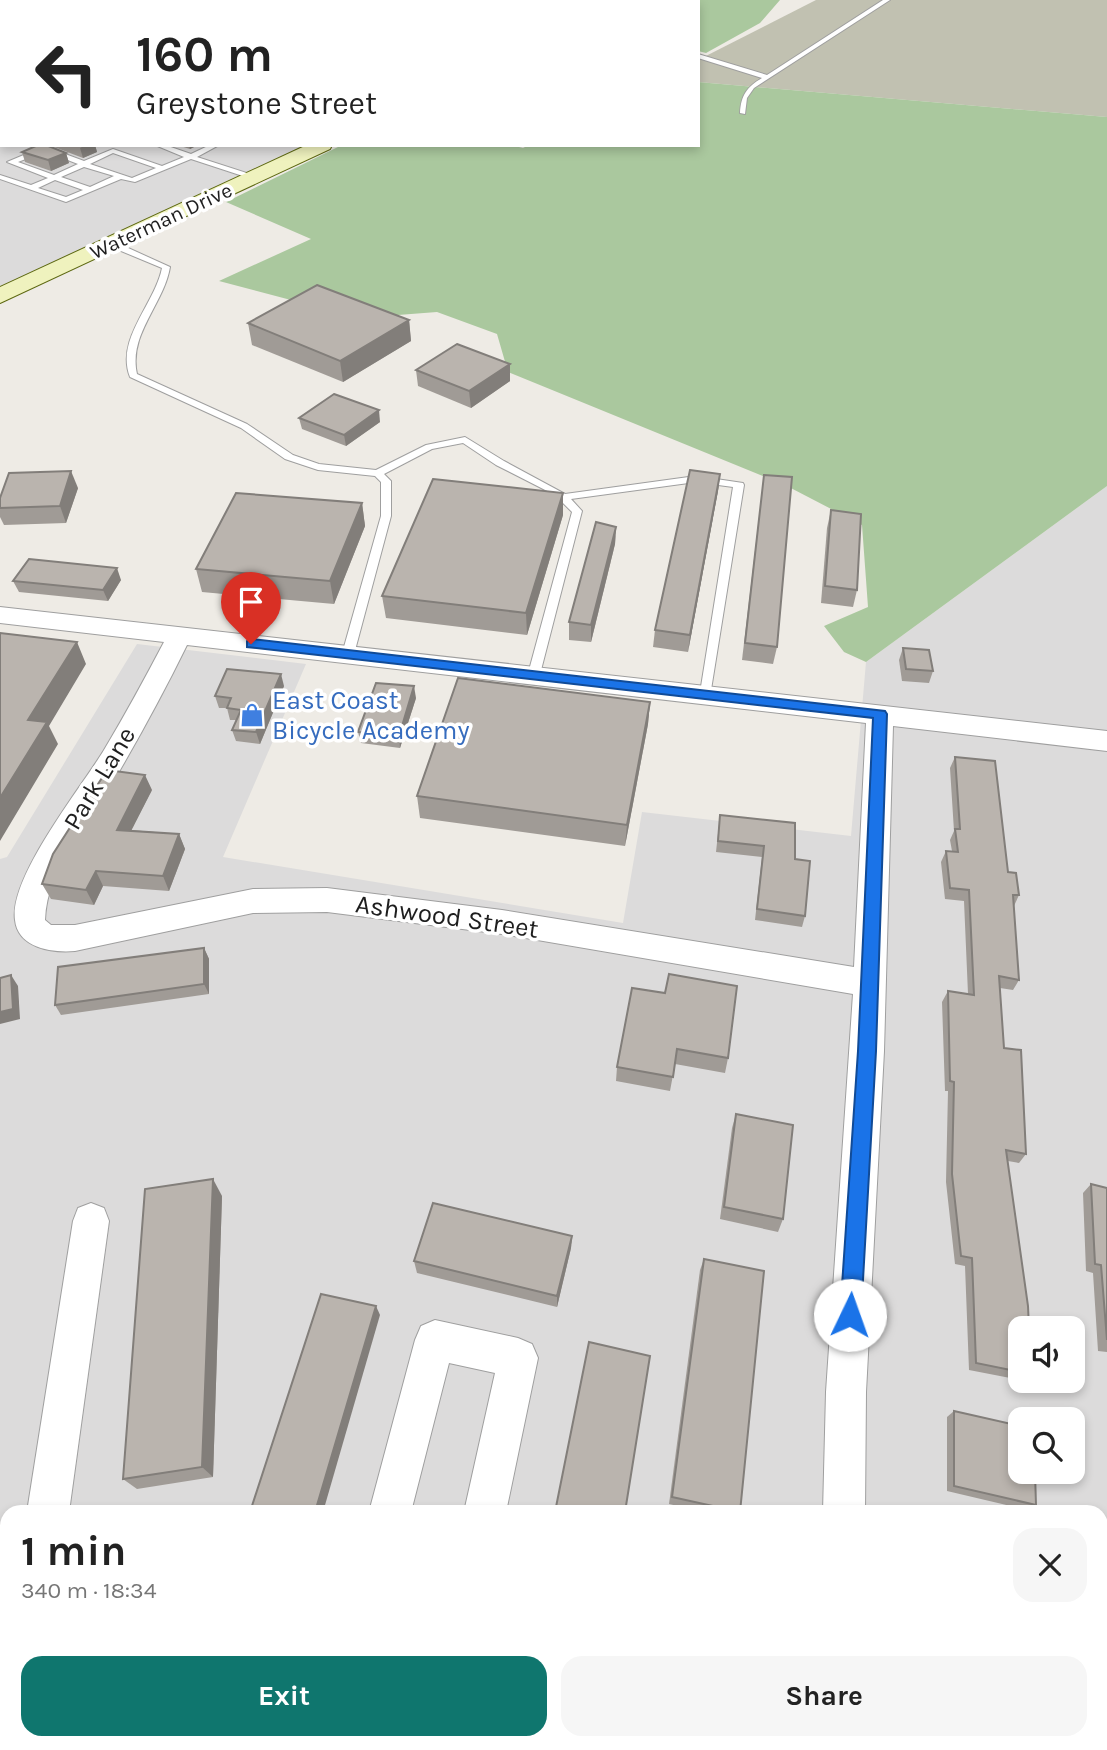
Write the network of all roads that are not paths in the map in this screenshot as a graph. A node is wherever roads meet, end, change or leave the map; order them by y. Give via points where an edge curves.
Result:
1 (887, 0) edge
2 (700, 57) edge
3 (768, 77) junction
4 (743, 113) dead end
5 (39, 147) edge
6 (102, 147) edge
7 (164, 147) edge
8 (211, 147) edge
9 (319, 147) edge
10 (45, 149) junction
11 (113, 151) junction
12 (191, 156) junction
13 (11, 162) junction
14 (84, 164) junction
15 (0, 167) edge
16 (162, 168) junction
17 (121, 176) junction
18 (0, 177) edge
19 (54, 177) junction
20 (255, 177) junction
21 (31, 188) junction
22 (90, 190) junction
23 (112, 244) junction
24 (0, 296) edge
25 (378, 473) junction
26 (563, 497) junction
27 (0, 615) edge
28 (179, 636) junction
29 (348, 654) junction
30 (534, 674) junction
31 (706, 693) junction
32 (880, 714) junction
33 (1107, 741) edge
34 (30, 924) joint
35 (869, 983) junction
36 (91, 1221) dead end
37 (49, 1505) edge
38 (392, 1505) edge
39 (486, 1505) edge
40 (844, 1505) edge

1 - 3 lane
2 - 3 lane
3 - 4 lane via 746,94
5 - 10 lane
6 - 11 lane
7 - 12 lane
8 - 12 lane
9 - 20 street, Waterman Drive
10 - 13 lane
10 - 14 lane
11 - 14 lane
11 - 16 lane
12 - 16 lane
12 - 20 lane
13 - 15 lane
13 - 19 lane
14 - 17 lane
14 - 19 lane
16 - 17 lane via 132,180
17 - 22 lane
18 - 21 lane
19 - 21 lane
19 - 22 lane
20 - 23 street, Waterman Drive
21 - 22 lane via 66,200
23 - 24 street, Waterman Drive
23 - 25 lane via 166,267 165,279 130,357 133,374 244,426 289,457 318,467
25 - 26 lane via 429,447 465,440
25 - 29 lane via 386,481 386,516
26 - 30 lane via 577,511
26 - 31 lane via 696,479 738,485
27 - 28 street
28 - 29 street
28 - 34 street, Park Lane via 43,874
29 - 30 street
30 - 31 street
31 - 32 street
32 - 33 street
32 - 35 street
34 - 35 street, Ashwood Street via 42,935 63,940 253,901 327,900 502,922
35 - 40 street
36 - 37 street
38 - 39 street via 435,1340 518,1358

